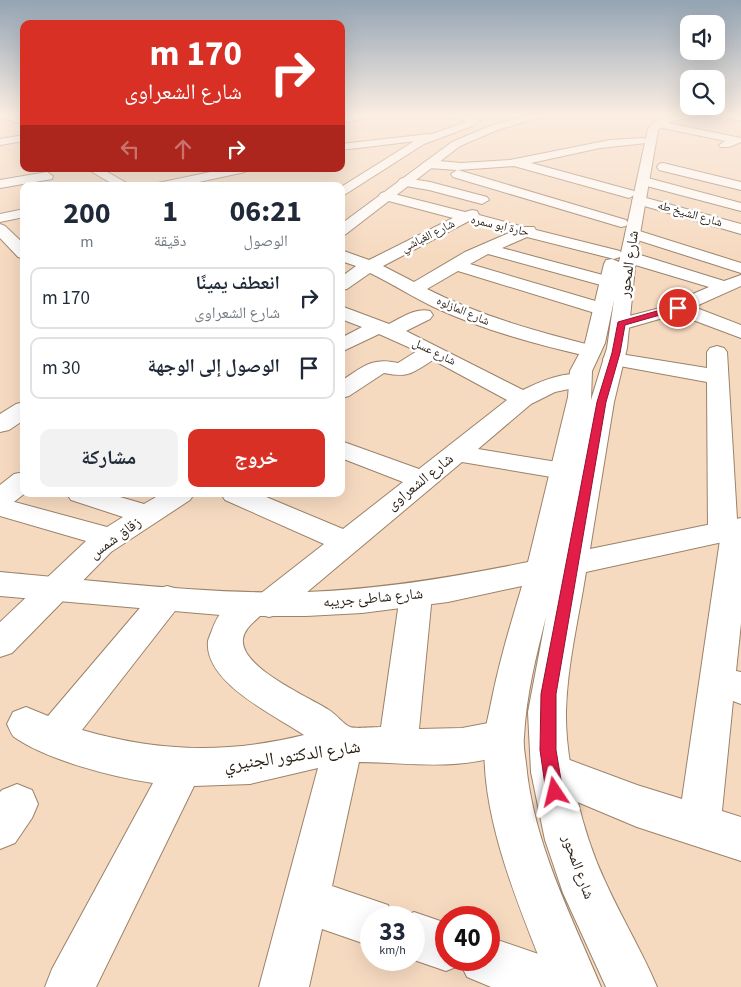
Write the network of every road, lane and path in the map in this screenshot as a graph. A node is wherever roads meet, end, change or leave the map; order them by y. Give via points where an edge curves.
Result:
1 (388, 162) edge
2 (466, 162) edge
3 (469, 162) edge
4 (513, 162) joint
5 (575, 162) edge
6 (622, 162) edge
7 (703, 162) edge
8 (430, 163) junction
9 (579, 163) dead end
10 (20, 171) edge
11 (545, 171) junction
12 (42, 172) edge
13 (99, 172) edge
14 (175, 172) edge
15 (228, 172) edge
16 (0, 174) edge
17 (202, 178) junction
18 (471, 178) junction
19 (54, 182) edge
20 (117, 182) edge
21 (182, 182) edge
22 (405, 182) junction
23 (588, 183) junction
24 (0, 184) edge
25 (738, 184) edge
26 (498, 186) junction
27 (345, 190) edge
28 (449, 191) junction
29 (517, 192) junction
30 (386, 196) junction
31 (541, 199) junction
32 (642, 201) edge
33 (494, 204) junction
34 (563, 206) junction
35 (741, 207) edge
36 (20, 214) edge
37 (2, 218) edge
38 (465, 218) junction
39 (345, 228) edge
40 (741, 229) edge
41 (526, 232) junction
42 (20, 247) edge
43 (486, 248) junction
44 (732, 248) dead end
45 (345, 257) edge
46 (711, 259) junction
47 (456, 265) junction
48 (370, 266) junction
49 (741, 268) edge
50 (688, 275) junction
51 (345, 282) edge
52 (727, 286) edge
53 (414, 289) junction
54 (741, 298) edge
55 (678, 308) junction
56 (345, 314) edge
57 (423, 315) dead end
58 (385, 329) junction
59 (741, 332) edge
60 (345, 344) edge
61 (432, 351) junction
62 (603, 355) junction
63 (580, 380) junction
64 (345, 388) edge
65 (523, 399) junction
66 (20, 411) edge
67 (0, 425) edge
68 (345, 451) edge
69 (456, 453) junction
70 (563, 471) junction
71 (423, 480) junction
72 (20, 483) edge
73 (101, 497) edge
74 (175, 497) edge
75 (242, 497) edge
76 (0, 499) edge
77 (0, 507) edge
78 (147, 515) junction
79 (733, 529) edge
80 (111, 538) junction
81 (346, 542) junction
82 (574, 562) junction
83 (542, 569) junction
84 (0, 584) edge
85 (55, 588) junction
86 (735, 590) edge
87 (416, 595) junction
88 (167, 598) junction
89 (260, 605) junction
90 (0, 643) edge
91 (729, 684) edge
92 (504, 738) junction
93 (343, 746) junction
94 (398, 746) junction
95 (183, 766) junction
96 (551, 772) junction
97 (699, 826) junction
98 (741, 839) edge
99 (305, 900) junction
100 (360, 918) edge
101 (500, 965) edge
102 (70, 987) edge
103 (284, 987) edge
104 (564, 987) edge
105 (576, 987) edge
106 (632, 987) edge

1 - 27 street
2 - 8 street
3 - 4 street via 496,165
4 - 11 street
5 - 9 street
6 - 32 street
7 - 32 street
8 - 18 street
8 - 22 street
10 - 16 street
11 - 23 street
11 - 26 street
12 - 19 street
12 - 24 street
13 - 20 street
14 - 17 street
15 - 17 street
17 - 21 street
18 - 26 street
18 - 28 street
22 - 28 street
22 - 30 street
23 - 31 street
23 - 32 street
25 - 32 street
26 - 29 street
28 - 33 street
29 - 31 street
29 - 33 street, شارع الغباشي
30 - 38 street, حارة ابو سمره
30 - 39 street
31 - 34 street
32 - 34 street
32 - 35 street
32 - 40 street, شارع الشيخ طه
32 - 41 street, حارة ابو سمره
32 - 43 street
32 - 46 street
32 - 47 street
32 - 50 street
32 - 55 street
32 - 62 street, شارع المحور
33 - 38 street, شارع الغباشي
34 - 41 street
36 - 37 street
37 - 42 street
38 - 41 street, حارة ابو سمره
38 - 48 street, شارع الغباشي
41 - 43 street
43 - 47 street
44 - 46 street
45 - 48 street, شارع المازلوه
46 - 49 street
46 - 50 street
47 - 53 street
48 - 51 street, شارع الغباشي
48 - 53 street, شارع المازلوه
50 - 52 street
52 - 54 street
52 - 55 street
53 - 62 street, شارع المازلوه via 495,325
55 - 59 street
56 - 58 street, شارع عسل
57 - 58 street
58 - 60 street
58 - 61 street, شارع عسل
61 - 64 street via 401,370 378,367
61 - 65 street, شارع عسل
62 - 63 street, شارع المحور via 583,363
62 - 79 street, شارع المازلوه via 717,364
62 - 82 street, شارع المحور via 602,402
63 - 65 street, شارع الشعراوى via 548,386
63 - 70 street, شارع المحور via 580,397
65 - 69 street, شارع الشعراوى
66 - 67 street
68 - 71 street
69 - 70 street
69 - 71 street, شارع الشعراوى
70 - 83 street, شارع المحور
71 - 81 street, شارع الشعراوى
72 - 76 street
73 - 78 street
74 - 78 street, زقاق شمس
75 - 81 street
77 - 80 street
78 - 80 street, زقاق شمس
79 - 82 street, شارع شاطئ جريبه
79 - 86 street
80 - 85 street, زقاق شمس
81 - 89 street, شارع الشعراوى
82 - 83 street, شارع شاطئ جريبه
82 - 96 street, شارع المحور via 548,694
83 - 87 street, شارع شاطئ جريبه
83 - 92 street, شارع المحور via 515,669
84 - 85 street, شارع شاطئ جريبه
85 - 88 street, شارع شاطئ جريبه
85 - 90 street, زقاق شمس
86 - 91 street
87 - 89 street, شارع شاطئ جريبه via 334,603
87 - 94 street
88 - 89 street, شارع شاطئ جريبه
88 - 95 street, شارع الدكتور الجنيري via 40,731 87,750 124,760
89 - 93 street, شارع الشعراوى via 236,619 229,631 227,650 232,663 252,683 318,724
91 - 97 street
92 - 94 street, شارع الدكتور الجنيري via 452,747
92 - 105 street, شارع المحور via 507,784 517,830 543,907
93 - 94 street, شارع الدكتور الجنيري
93 - 95 street, شارع الدكتور الجنيري via 249,765
93 - 99 street
95 - 102 street
96 - 97 street
96 - 106 street, شارع المحور via 560,816 576,866
97 - 98 street
99 - 100 street
99 - 103 street
101 - 104 street

